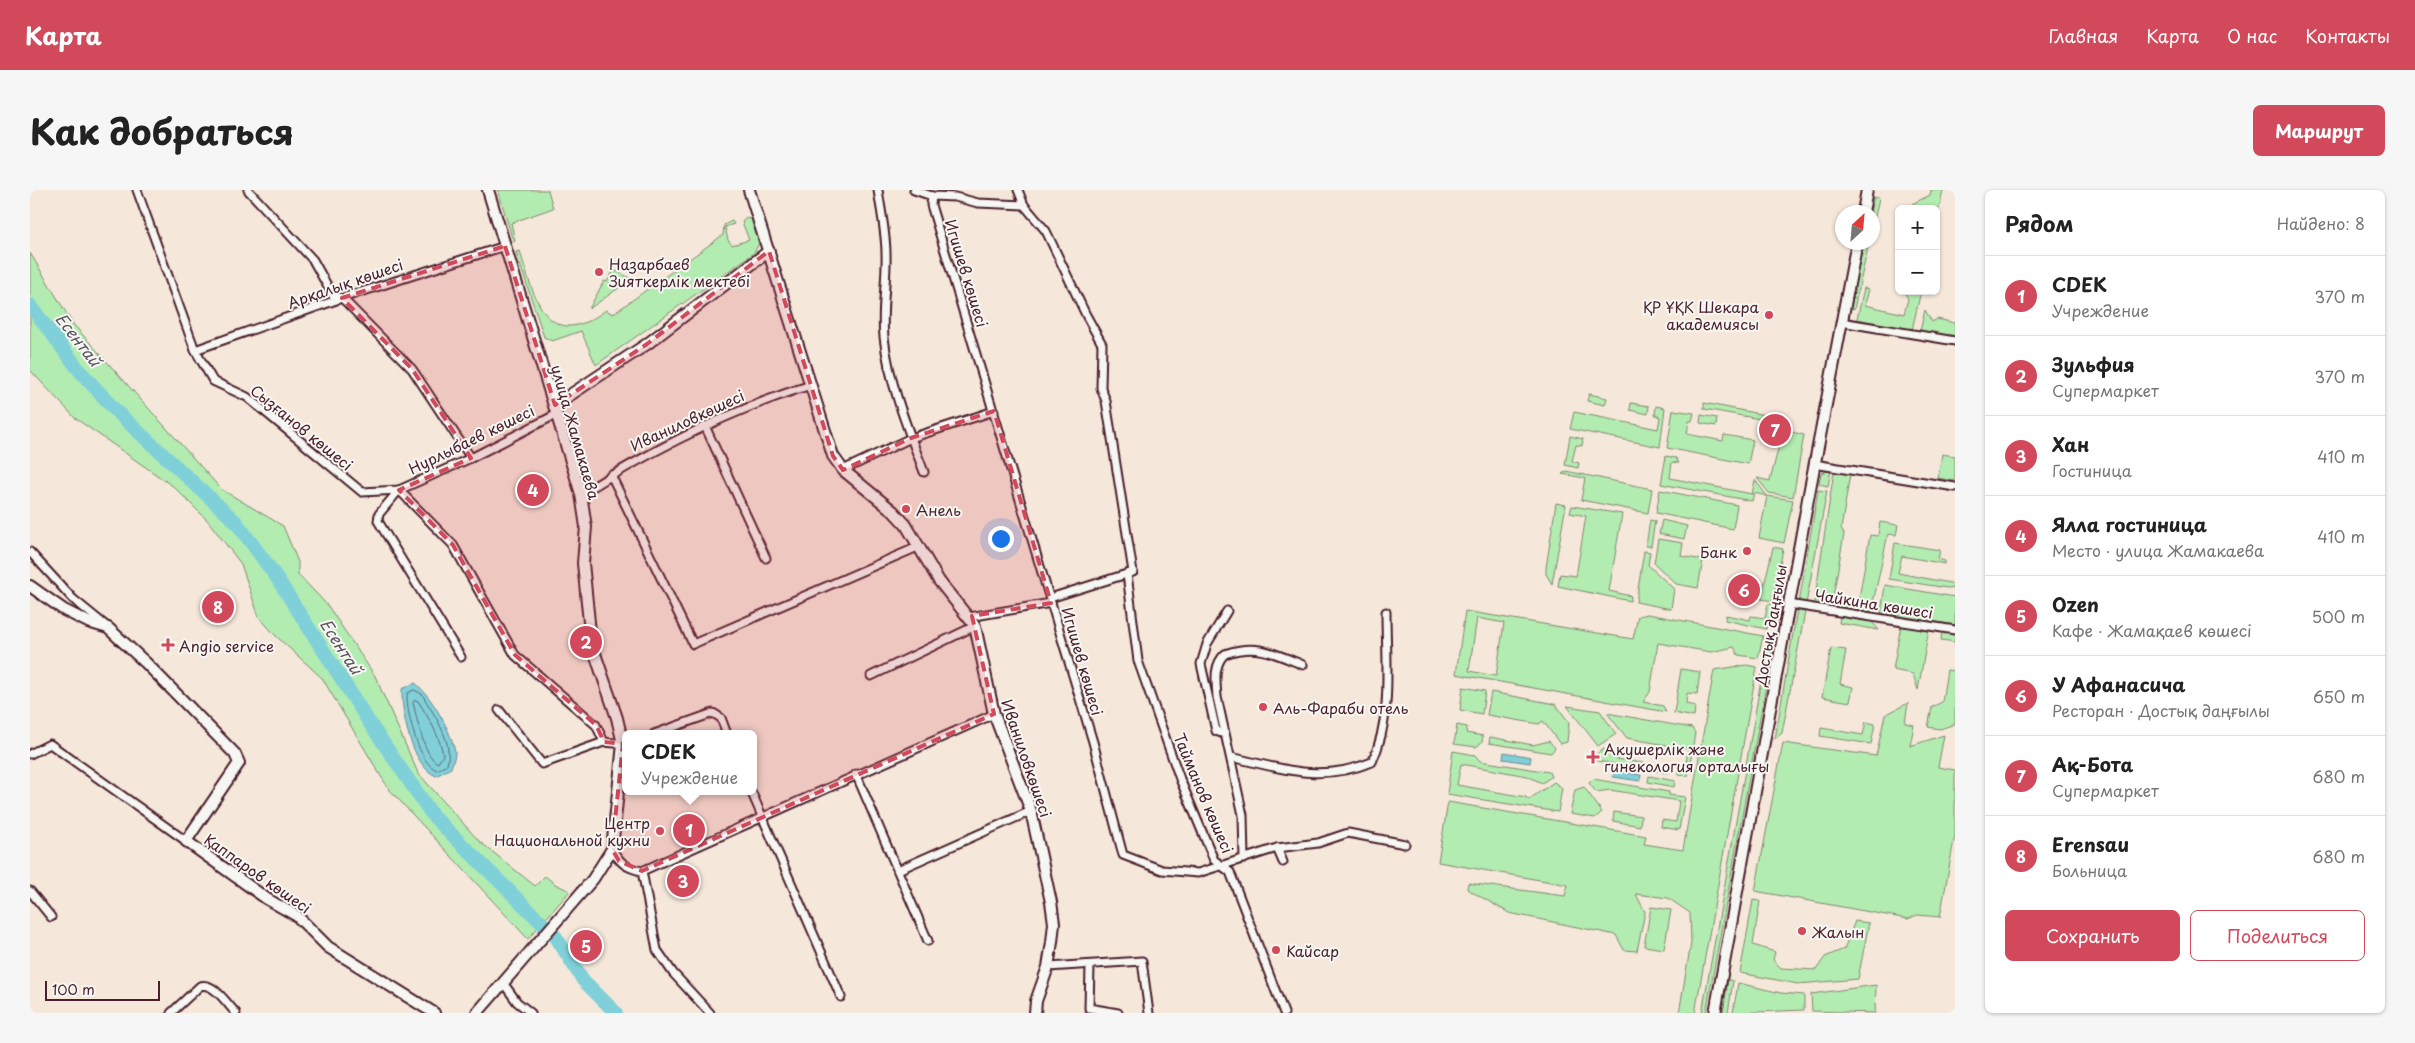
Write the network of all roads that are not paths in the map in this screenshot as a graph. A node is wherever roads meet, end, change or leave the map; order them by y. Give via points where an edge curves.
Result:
1 (137, 190) edge
2 (248, 190) edge
3 (488, 190) edge
4 (749, 190) edge
5 (878, 190) edge
6 (914, 190) edge
7 (1018, 190) edge
8 (1867, 190) edge
9 (932, 196) junction
10 (1024, 205) junction
11 (1864, 205) edge
12 (505, 246) junction
13 (1855, 250) edge
14 (769, 252) junction
15 (342, 298) junction
16 (1841, 322) junction
17 (1955, 340) edge
18 (195, 350) junction
19 (811, 385) junction
20 (556, 410) junction
21 (994, 412) junction
22 (704, 426) junction
23 (911, 438) junction
24 (471, 458) junction
25 (1814, 464) junction
26 (843, 470) junction
27 (924, 472) dead end
28 (611, 475) junction
29 (1955, 487) edge
30 (399, 490) junction
31 (581, 494) junction
32 (920, 546) junction
33 (30, 552) edge
34 (766, 558) dead end
35 (1126, 574) junction
36 (30, 586) edge
37 (1051, 600) junction
38 (1788, 604) junction
39 (1227, 611) dead end
40 (1386, 612) dead end
41 (972, 621) junction
42 (108, 628) junction
43 (1955, 630) edge
44 (461, 657) dead end
45 (1303, 665) dead end
46 (871, 676) dead end
47 (499, 710) dead end
48 (994, 714) junction
49 (665, 730) edge
50 (726, 730) edge
51 (1224, 734) junction
52 (622, 737) edge
53 (605, 742) junction
54 (622, 744) edge
55 (30, 754) edge
56 (1230, 757) junction
57 (622, 762) edge
58 (856, 774) junction
59 (753, 795) edge
60 (1031, 811) junction
61 (762, 818) junction
62 (186, 842) junction
63 (1405, 844) dead end
64 (1278, 848) junction
65 (612, 849) junction
66 (1244, 859) junction
67 (1283, 862) dead end
68 (1221, 866) junction
69 (898, 870) junction
70 (642, 871) junction
71 (30, 891) edge
72 (51, 917) dead end
73 (928, 941) dead end
74 (1090, 966) junction
75 (1048, 967) junction
76 (504, 984) junction
77 (841, 997) dead end
78 (171, 1013) edge
79 (236, 1013) edge
80 (434, 1013) edge
81 (476, 1013) edge
82 (531, 1013) edge
83 (710, 1013) edge
84 (1036, 1013) edge
85 (1118, 1013) edge
86 (1149, 1013) edge
87 (1284, 1013) edge
88 (1715, 1013) edge

1 - 18 street, Сызғанов көшесі
2 - 15 street via 313,260 333,296
3 - 12 street, улица Жамакаева
4 - 14 street, Иваниловкөшесі
5 - 23 street via 886,254 884,337
6 - 9 street
7 - 10 street, Тайманов көшесі
8 - 11 street
9 - 10 street
9 - 21 street, Игишев көшесі
10 - 35 street, Тайманов көшесі via 1046,231 1102,344 1101,388 1106,401 1134,572
12 - 15 street, Арқалық көшесі
12 - 20 street, улица Жамакаева
13 - 16 street, Достық даңғылы
14 - 19 street, Иваниловкөшесі
14 - 20 street, Нурлыбаев көшесі
15 - 18 street, Арқалық көшесі
15 - 24 street via 412,369
16 - 17 street
16 - 25 street, Достық даңғылы
18 - 30 street, Сызғанов көшесі via 215,383 247,397 359,491
19 - 22 street, Иваниловкөшесі
19 - 26 street, Иваниловкөшесі via 833,456
20 - 24 street, Нурлыбаев көшесі
20 - 31 street, улица Жамакаева
21 - 23 street
21 - 37 street, Игишев көшесі
22 - 28 street, Иваниловкөшесі
22 - 34 street
23 - 26 street
23 - 27 street
24 - 30 street, Нурлыбаев көшесі
25 - 29 street
25 - 38 street, Достық даңғылы
26 - 32 street, Иваниловкөшесі via 893,511
28 - 31 street, Иваниловкөшесі
28 - 32 street via 692,644
30 - 44 street via 379,514 378,521
30 - 53 street via 453,545 515,655 596,725
31 - 52 street, улица Жамакаева via 586,527 583,562 591,642
32 - 41 street, Иваниловкөшесі via 939,581
33 - 42 street, Қаппаров көшесі via 69,594
35 - 37 street
35 - 68 street, Тайманов көшесі via 1138,661 1180,778 1214,860
36 - 42 street, Қаппаров көшесі via 64,610
37 - 41 street
37 - 68 street, Игишев көшесі via 1123,855 1162,870 1180,873 1198,873
38 - 43 street, Чайкина көшесі
38 - 88 street, Достық даңғылы
39 - 51 street via 1204,651 1201,664 1216,731
40 - 56 street via 1386,697 1381,743 1372,762 1352,770 1320,775
41 - 46 street
41 - 48 street, Иваниловкөшесі
42 - 62 street, Қаппаров көшесі via 228,745 239,763
45 - 51 street via 1258,648 1236,650 1220,658 1215,680
47 - 53 street via 542,764
48 - 58 street
48 - 60 street, Иваниловкөшесі
49 - 50 street via 713,713 721,718
51 - 56 street
53 - 54 street
55 - 62 street, Қаппаров көшесі via 50,744
56 - 66 street via 1243,815
57 - 65 street, улица Жамакаева
58 - 61 street
58 - 69 street
59 - 61 street
60 - 69 street
60 - 75 street, Иваниловкөшесі via 1054,923
61 - 70 street
61 - 77 street
62 - 80 street, Қаппаров көшесі via 298,916 328,947
63 - 64 street, Игишев көшесі via 1348,833 1318,842
64 - 66 street, Игишев көшесі
64 - 67 street
65 - 70 street via 619,861
65 - 76 street via 593,879
66 - 68 street, Игишев көшесі
68 - 87 street, Тайманов көшесі via 1230,872
69 - 73 street
70 - 83 street via 657,950 673,973
71 - 72 street
74 - 75 street
74 - 85 street via 1089,1008
74 - 86 street via 1142,961
75 - 84 street, Иваниловкөшесі via 1036,1001
76 - 81 street
76 - 82 street via 517,1002
78 - 79 street via 205,984

